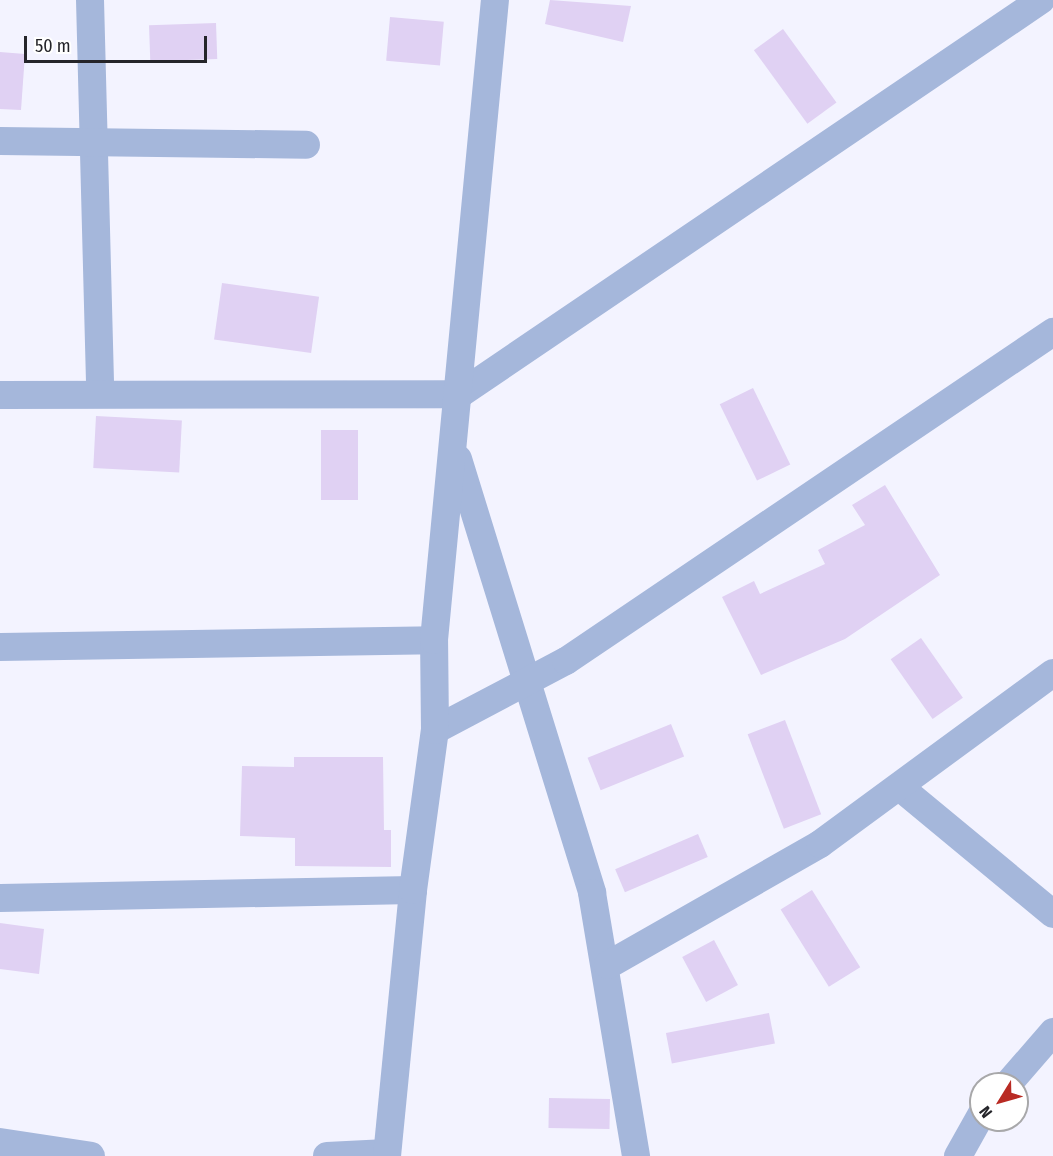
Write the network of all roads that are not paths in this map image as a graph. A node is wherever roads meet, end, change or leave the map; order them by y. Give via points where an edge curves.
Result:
1 (90, 0) edge
2 (495, 0) edge
3 (1041, 0) edge
4 (0, 141) edge
5 (306, 145) dead end
6 (96, 146) junction
7 (1053, 332) edge
8 (100, 393) junction
9 (460, 394) junction
10 (0, 395) edge
11 (454, 445) junction
12 (434, 640) junction
13 (0, 647) edge
14 (1053, 674) edge
15 (527, 686) junction
16 (435, 730) junction
17 (902, 789) junction
18 (412, 890) junction
19 (0, 898) edge
20 (1053, 914) edge
21 (608, 965) junction
22 (1053, 1032) edge
23 (1018, 1072) edge
24 (971, 1132) edge
25 (0, 1142) edge
26 (387, 1155) edge
27 (91, 1156) edge
28 (327, 1156) edge
29 (636, 1156) edge
30 (958, 1156) edge

1 - 6 street
2 - 9 street
3 - 9 street
4 - 6 street
5 - 6 street
6 - 8 street
7 - 15 street
8 - 9 street
8 - 10 street
9 - 11 street
11 - 12 street
11 - 15 street
12 - 13 street
12 - 16 street
14 - 17 street
15 - 16 street
15 - 21 street via 592,893
16 - 18 street
17 - 20 street
17 - 21 street via 820,844
18 - 19 street
18 - 26 street
21 - 29 street
22 - 23 street
24 - 30 street
25 - 27 street
26 - 28 street

